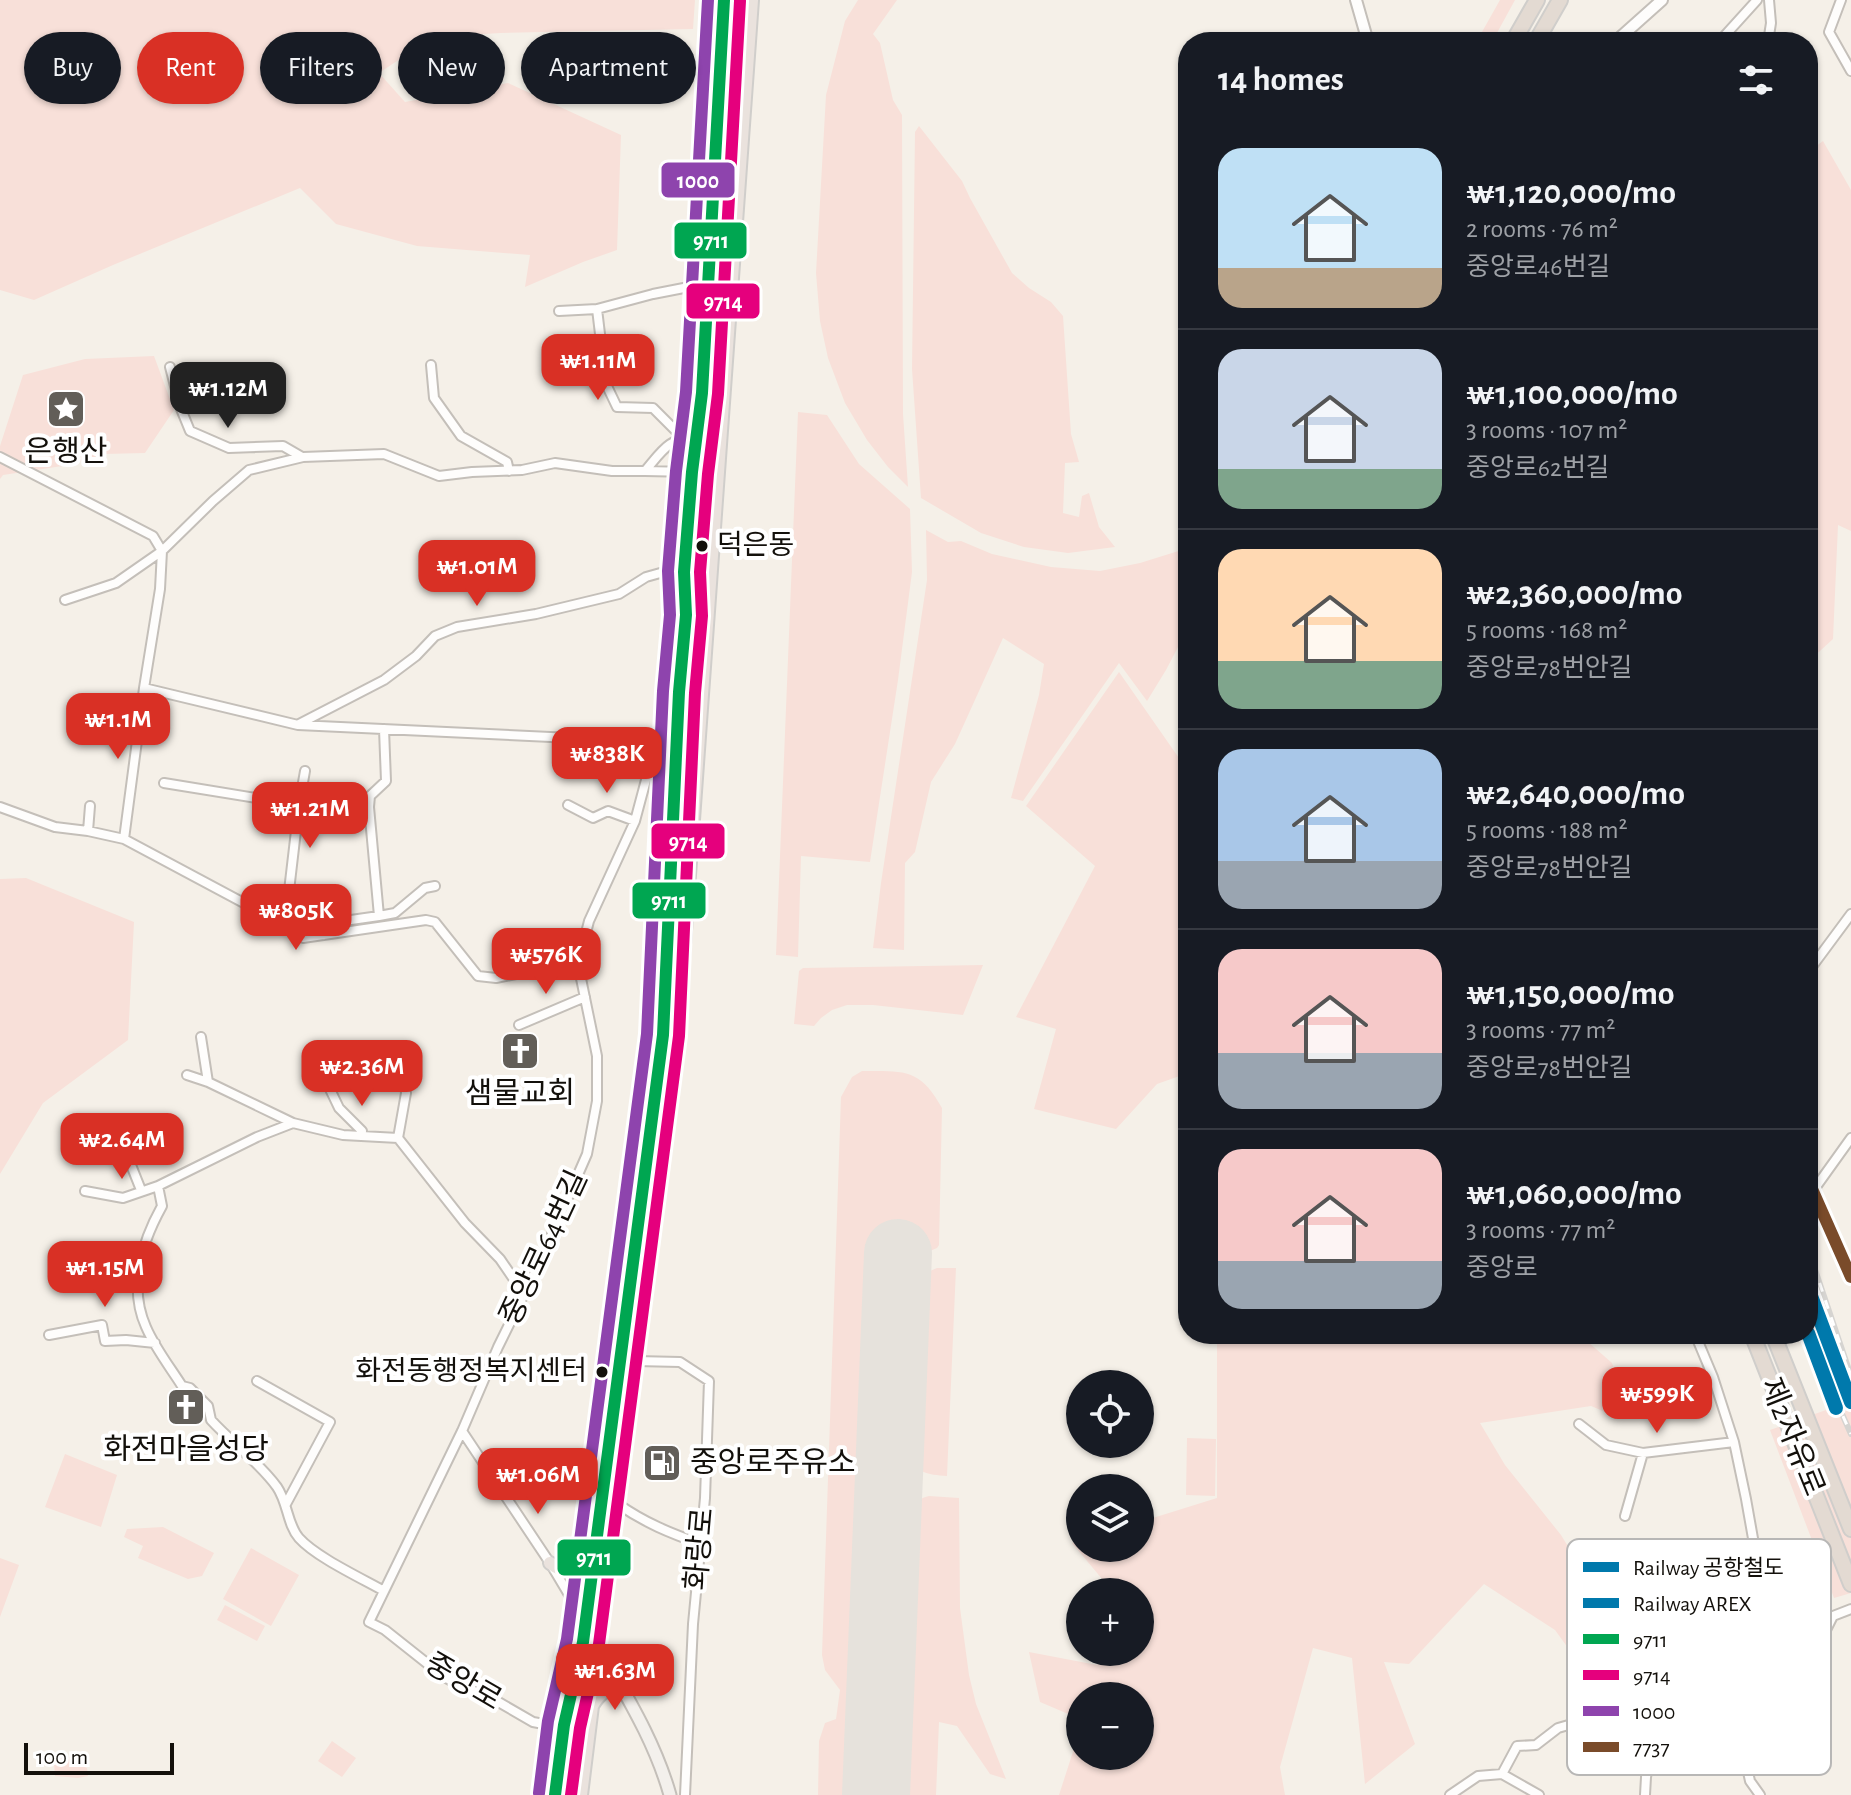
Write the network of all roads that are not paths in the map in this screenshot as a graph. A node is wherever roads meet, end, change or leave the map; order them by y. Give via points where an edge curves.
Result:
1 (724, 0) edge
2 (752, 0) edge
3 (1356, 0) edge
4 (1537, 0) edge
5 (1560, 0) edge
6 (1662, 0) edge
7 (1757, 0) edge
8 (1769, 0) edge
9 (1841, 0) edge
10 (1365, 32) edge
11 (1519, 32) edge
12 (1542, 32) edge
13 (1626, 32) edge
14 (1728, 32) edge
15 (1770, 32) edge
16 (1851, 71) edge
17 (707, 287) junction
18 (597, 309) junction
19 (559, 311) dead end
20 (431, 365) dead end
21 (170, 367) dead end
22 (682, 437) junction
23 (697, 437) junction
24 (0, 457) edge
25 (303, 457) junction
26 (509, 471) junction
27 (645, 471) junction
28 (692, 472) junction
29 (162, 551) junction
30 (684, 572) junction
31 (65, 600) dead end
32 (144, 688) junction
33 (679, 692) junction
34 (298, 725) junction
35 (384, 729) junction
36 (657, 742) junction
37 (305, 771) dead end
38 (164, 783) dead end
39 (299, 805) junction
40 (568, 805) dead end
41 (90, 806) dead end
42 (0, 807) edge
43 (369, 807) junction
44 (635, 821) junction
45 (88, 831) junction
46 (124, 839) junction
47 (435, 886) dead end
48 (1851, 914) edge
49 (379, 916) junction
50 (285, 925) junction
51 (324, 935) junction
52 (583, 945) junction
53 (1818, 959) edge
54 (585, 997) junction
55 (519, 1025) dead end
56 (201, 1037) dead end
57 (400, 1049) dead end
58 (187, 1075) dead end
59 (208, 1082) junction
60 (328, 1085) dead end
61 (293, 1123) junction
62 (361, 1135) junction
63 (398, 1138) junction
64 (1851, 1138) edge
65 (131, 1165) dead end
66 (1818, 1184) edge
67 (158, 1186) junction
68 (141, 1190) junction
69 (85, 1191) dead end
70 (1818, 1202) edge
71 (1851, 1277) edge
72 (524, 1294) junction
73 (49, 1335) dead end
74 (155, 1343) junction
75 (1699, 1344) edge
76 (1756, 1344) edge
77 (1777, 1344) edge
78 (636, 1361) junction
79 (257, 1381) dead end
80 (1579, 1424) dead end
81 (462, 1431) junction
82 (1734, 1442) junction
83 (1643, 1453) junction
84 (286, 1504) junction
85 (618, 1504) junction
86 (1625, 1516) dead end
87 (1851, 1529) edge
88 (1753, 1539) edge
89 (701, 1544) junction
90 (593, 1553) junction
91 (550, 1563) junction
92 (1851, 1584) edge
93 (384, 1591) junction
94 (1851, 1609) edge
95 (584, 1620) junction
96 (1831, 1620) edge
97 (369, 1622) joint
98 (596, 1640) junction
99 (622, 1690) junction
100 (592, 1706) junction
101 (564, 1725) junction
102 (1567, 1725) edge
103 (1502, 1774) junction
104 (1646, 1775) edge
105 (1749, 1775) edge
106 (555, 1795) edge
107 (581, 1795) edge
108 (670, 1795) edge
109 (685, 1795) edge
110 (1450, 1795) edge
111 (1539, 1795) edge
112 (1645, 1795) edge
113 (1760, 1795) edge

1 - 17 main road
2 - 78 main road via 678,1028
3 - 10 street
4 - 11 highway
5 - 12 highway
6 - 13 street
7 - 14 street
8 - 15 street
9 - 16 street via 1829,32
17 - 18 street
17 - 23 main road
18 - 19 street
18 - 22 street via 606,384 617,407 653,408
20 - 26 street via 434,398 461,436 507,462
21 - 25 street via 190,431 229,448 283,446
22 - 23 street
22 - 27 street via 666,446
23 - 28 main road
24 - 29 street via 153,536
25 - 26 street via 384,454 439,476
25 - 29 street via 249,470
26 - 27 street via 555,463
27 - 28 street
28 - 30 main road
29 - 31 street via 116,583
29 - 32 street
30 - 33 main road
30 - 34 street via 646,577 619,594 595,600 457,627 435,636 384,680
32 - 34 street
32 - 46 street
33 - 36 street, 중앙로64번길 via 662,720
33 - 90 main road via 663,1035
34 - 35 street
35 - 36 street
35 - 43 street via 386,781 370,796
36 - 44 street, 중앙로64번길
37 - 39 street
38 - 39 street
39 - 43 street
39 - 50 street
40 - 44 street via 593,818 608,811
41 - 45 street
42 - 45 street via 55,827
43 - 49 street
44 - 52 street, 중앙로64번길
45 - 46 street
46 - 50 street
47 - 49 street via 395,913
48 - 53 street
49 - 51 street via 330,923
50 - 51 street via 303,938
51 - 52 street via 435,922 478,976 496,978 547,968
52 - 54 street, 중앙로64번길 via 578,964
54 - 55 street
54 - 72 street, 중앙로64번길 via 597,1056 597,1101 587,1154
56 - 59 street
57 - 63 street via 406,1093
58 - 59 street
59 - 61 street
60 - 62 street
61 - 62 street
61 - 67 street
62 - 63 street
63 - 72 street
64 - 66 street
65 - 68 street
67 - 68 street
67 - 74 street via 162,1206 148,1231 138,1292
68 - 69 street via 123,1198
70 - 71 street
72 - 81 street, 중앙로64번길
73 - 74 street via 102,1325 105,1341
74 - 84 street via 182,1386 208,1406 211,1420 266,1475
75 - 82 street
76 - 92 highway, 제2자유로
77 - 87 highway, 제2자유로
78 - 85 main road
78 - 89 street, 화랑로 via 680,1362 709,1381
79 - 84 street via 330,1422
80 - 83 street via 1606,1445
81 - 91 street
81 - 93 street, 중앙로64번길
82 - 83 street
82 - 88 street
83 - 86 street
84 - 93 street via 300,1540
85 - 89 street via 640,1520
85 - 98 main road
89 - 109 street, 화랑로
90 - 91 main road via 577,1569 561,1570
90 - 95 main road
91 - 95 street
93 - 97 street, 중앙로64번길
94 - 96 street
95 - 98 main road
95 - 101 main road
97 - 101 street, 중앙로 via 455,1683 533,1722
98 - 99 main road
98 - 100 main road
99 - 100 main road via 608,1690
99 - 108 main road via 649,1737
100 - 107 main road
101 - 106 main road
102 - 103 street via 1536,1745 1517,1746
103 - 110 street via 1478,1776
103 - 111 street
104 - 112 street
105 - 113 street

